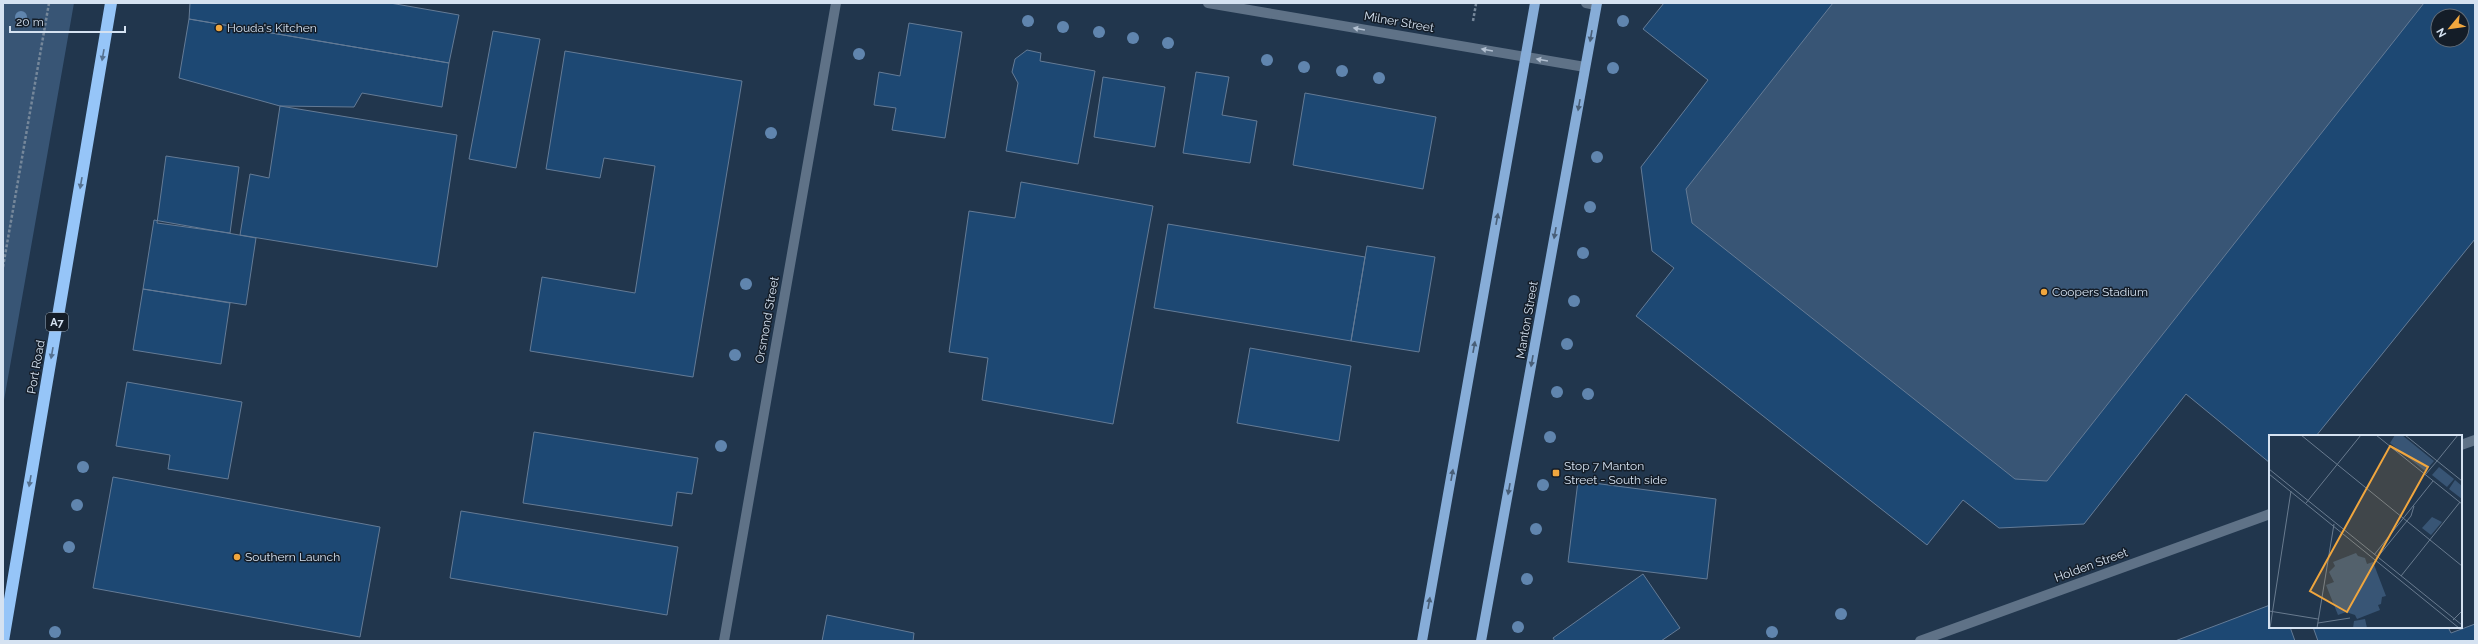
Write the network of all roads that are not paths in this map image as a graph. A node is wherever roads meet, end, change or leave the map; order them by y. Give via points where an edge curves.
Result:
1 (112, 3) edge
2 (836, 3) edge
3 (1208, 3) edge
4 (1535, 3) edge
5 (1593, 4) edge
6 (1526, 57) junction
7 (1585, 67) junction
8 (2475, 440) edge
9 (2462, 445) edge
10 (2269, 514) edge
11 (3, 641) edge
12 (724, 641) edge
13 (1422, 641) edge
14 (1482, 641) edge
15 (1920, 641) edge

1 -> 11 highway, Port Road / A7
2 - 12 street, Orsmond Street
6 -> 3 street, Milner Street
4 - 6 main road
5 -> 7 main road, Manton Street
7 -> 6 street, Milner Street
13 -> 6 main road
7 -> 14 main road, Manton Street
8 - 9 street
10 - 15 street, Holden Street

